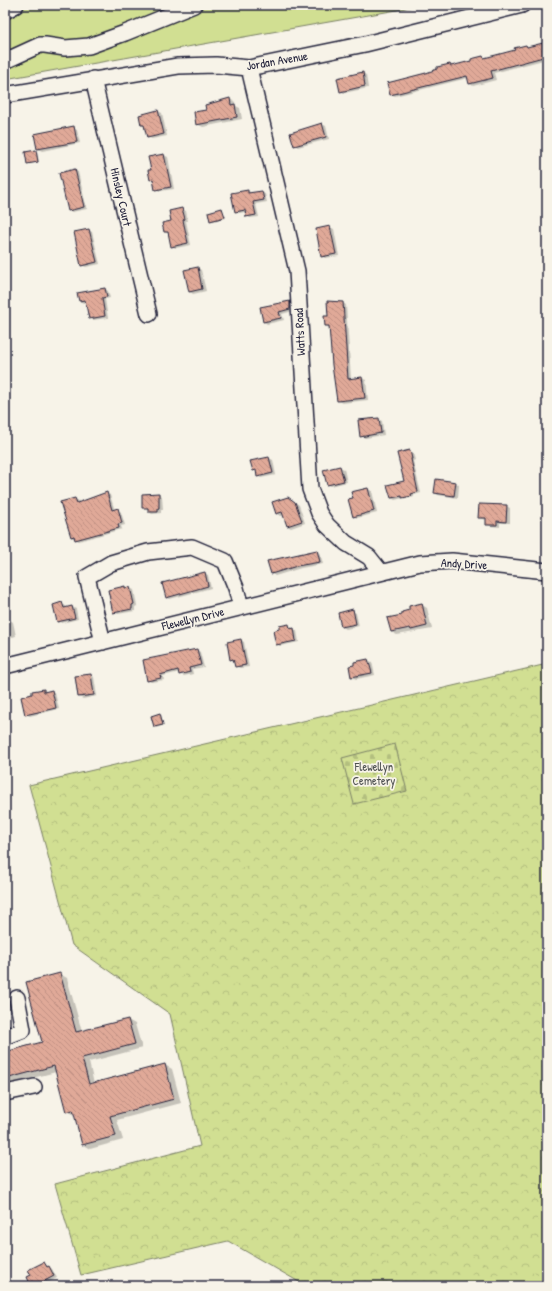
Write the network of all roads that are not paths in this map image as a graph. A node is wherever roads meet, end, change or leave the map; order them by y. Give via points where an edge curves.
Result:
1 (16, 5) edge
2 (194, 5) edge
3 (522, 5) edge
4 (5, 12) edge
5 (5, 61) edge
6 (249, 68) junction
7 (93, 80) junction
8 (5, 95) edge
9 (149, 314) dead end
10 (547, 571) edge
11 (382, 572) junction
12 (241, 607) junction
13 (103, 642) junction
14 (5, 666) edge
15 (17, 998) dead end
16 (5, 1037) edge
17 (34, 1087) dead end
18 (5, 1093) edge

1 - 4 street
2 - 5 street via 93,45 66,48 40,45
3 - 6 street, Jordan Avenue via 365,44
6 - 7 street, Jordan Avenue via 216,65 178,66
6 - 11 street, Watts Road via 297,271 310,489 319,513 327,524 346,543 369,557
7 - 8 street, Jordan Avenue
7 - 9 street, Hinsley Court
10 - 11 street, Andy Drive via 452,561 420,563
11 - 12 street, Flewellyn Drive
12 - 13 street, Flewellyn Drive
12 - 13 street via 225,561 192,547 148,552 111,563 87,577
13 - 14 street, Flewellyn Drive
15 - 16 street via 23,1030
17 - 18 street

